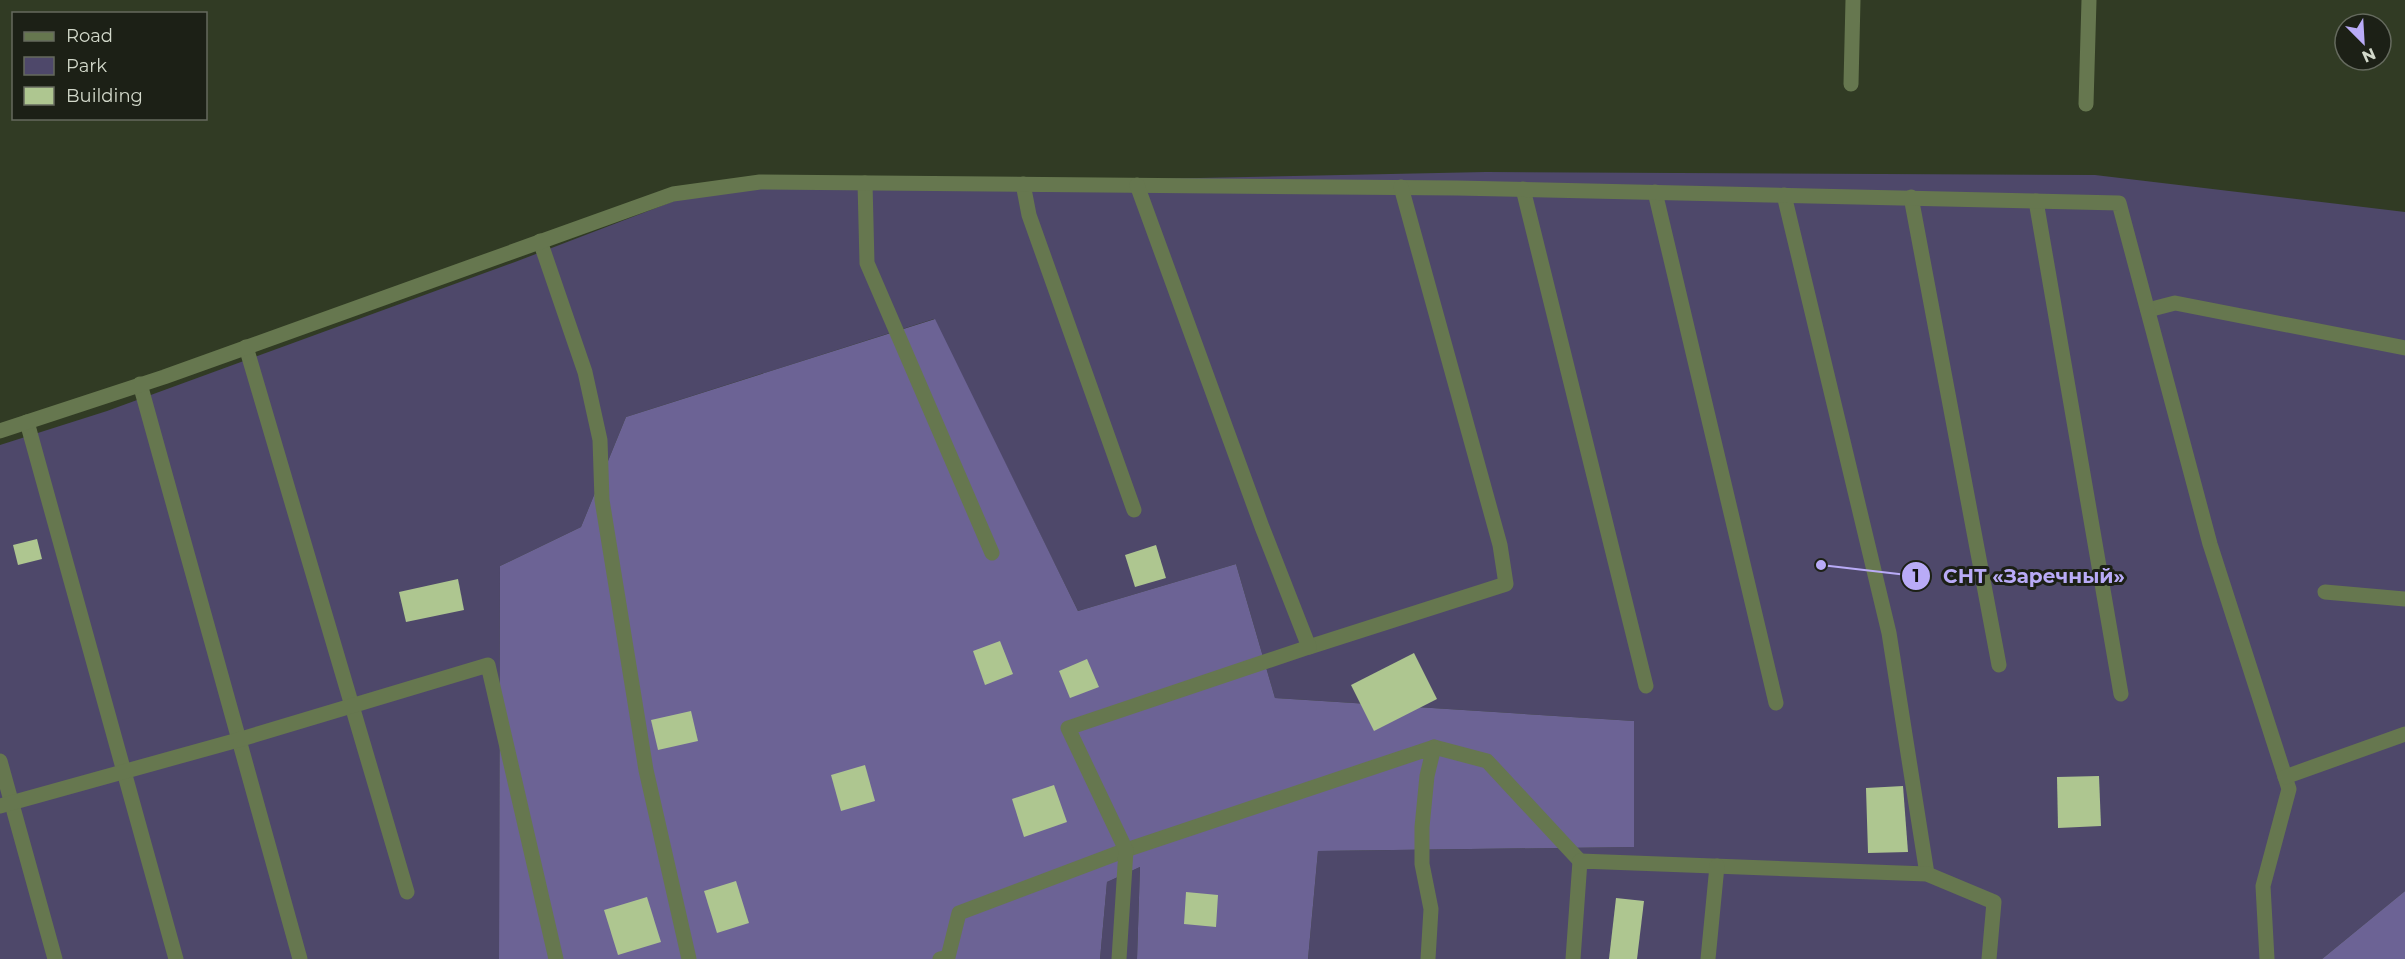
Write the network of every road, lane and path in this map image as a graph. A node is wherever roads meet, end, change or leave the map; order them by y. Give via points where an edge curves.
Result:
1 (1853, 0) edge
2 (2089, 0) edge
3 (1851, 84) dead end
4 (2086, 104) dead end
5 (865, 183) junction
6 (1023, 184) junction
7 (1137, 185) junction
8 (1401, 187) junction
9 (1524, 189) junction
10 (1655, 192) junction
11 (1784, 195) junction
12 (1911, 197) junction
13 (2036, 201) junction
14 (540, 241) junction
15 (2148, 310) junction
16 (246, 347) junction
17 (2405, 348) edge
18 (140, 384) junction
19 (27, 422) junction
20 (0, 431) edge
21 (1134, 510) dead end
22 (992, 553) dead end
23 (2325, 592) dead end
24 (2405, 599) edge
25 (1309, 647) junction
26 (2000, 666) dead end
27 (1646, 687) dead end
28 (2121, 694) dead end
29 (1776, 703) dead end
30 (352, 705) junction
31 (2405, 734) edge
32 (238, 740) junction
33 (1434, 747) junction
34 (0, 761) edge
35 (123, 772) junction
36 (2285, 777) junction
37 (6, 805) edge
38 (1126, 850) junction
39 (1580, 861) junction
40 (1717, 866) junction
41 (1927, 874) junction
42 (407, 891) dead end
43 (55, 959) edge
44 (176, 959) edge
45 (300, 959) edge
46 (556, 959) edge
47 (689, 959) edge
48 (940, 959) edge
49 (1119, 959) edge
50 (1428, 959) edge
51 (1573, 959) edge
52 (1708, 959) edge
53 (1989, 959) edge
54 (2267, 959) edge

1 - 3 street
2 - 4 street
5 - 6 street
5 - 14 street via 760,182 673,194
5 - 22 street via 867,262
6 - 7 street
6 - 21 street via 1029,215
7 - 8 street
7 - 25 street
8 - 9 street
8 - 25 street via 1500,545 1506,584
9 - 10 street
9 - 27 street
10 - 11 street
10 - 29 street
11 - 12 street
11 - 41 street via 1889,633
12 - 13 street
12 - 26 street
13 - 15 street via 2119,203
13 - 28 street
14 - 16 street
14 - 47 street via 585,372 600,440 602,500 646,770
15 - 17 street via 2175,303
15 - 36 street via 2210,544
16 - 18 street
16 - 30 street
18 - 19 street
18 - 32 street
19 - 20 street
19 - 35 street
23 - 24 street
25 - 38 street via 1068,728
30 - 32 street
30 - 42 street
30 - 46 street via 488,665
31 - 36 street
32 - 35 street
32 - 45 street
33 - 38 street
33 - 39 street via 1487,761
33 - 50 street via 1422,827 1422,864 1431,909
34 - 37 street
35 - 37 street
35 - 44 street
36 - 54 street via 2289,789 2263,886
37 - 43 street
38 - 48 street via 958,913 948,957
38 - 49 street
39 - 40 street
39 - 51 street
40 - 41 street
40 - 52 street
41 - 53 street via 1994,902

